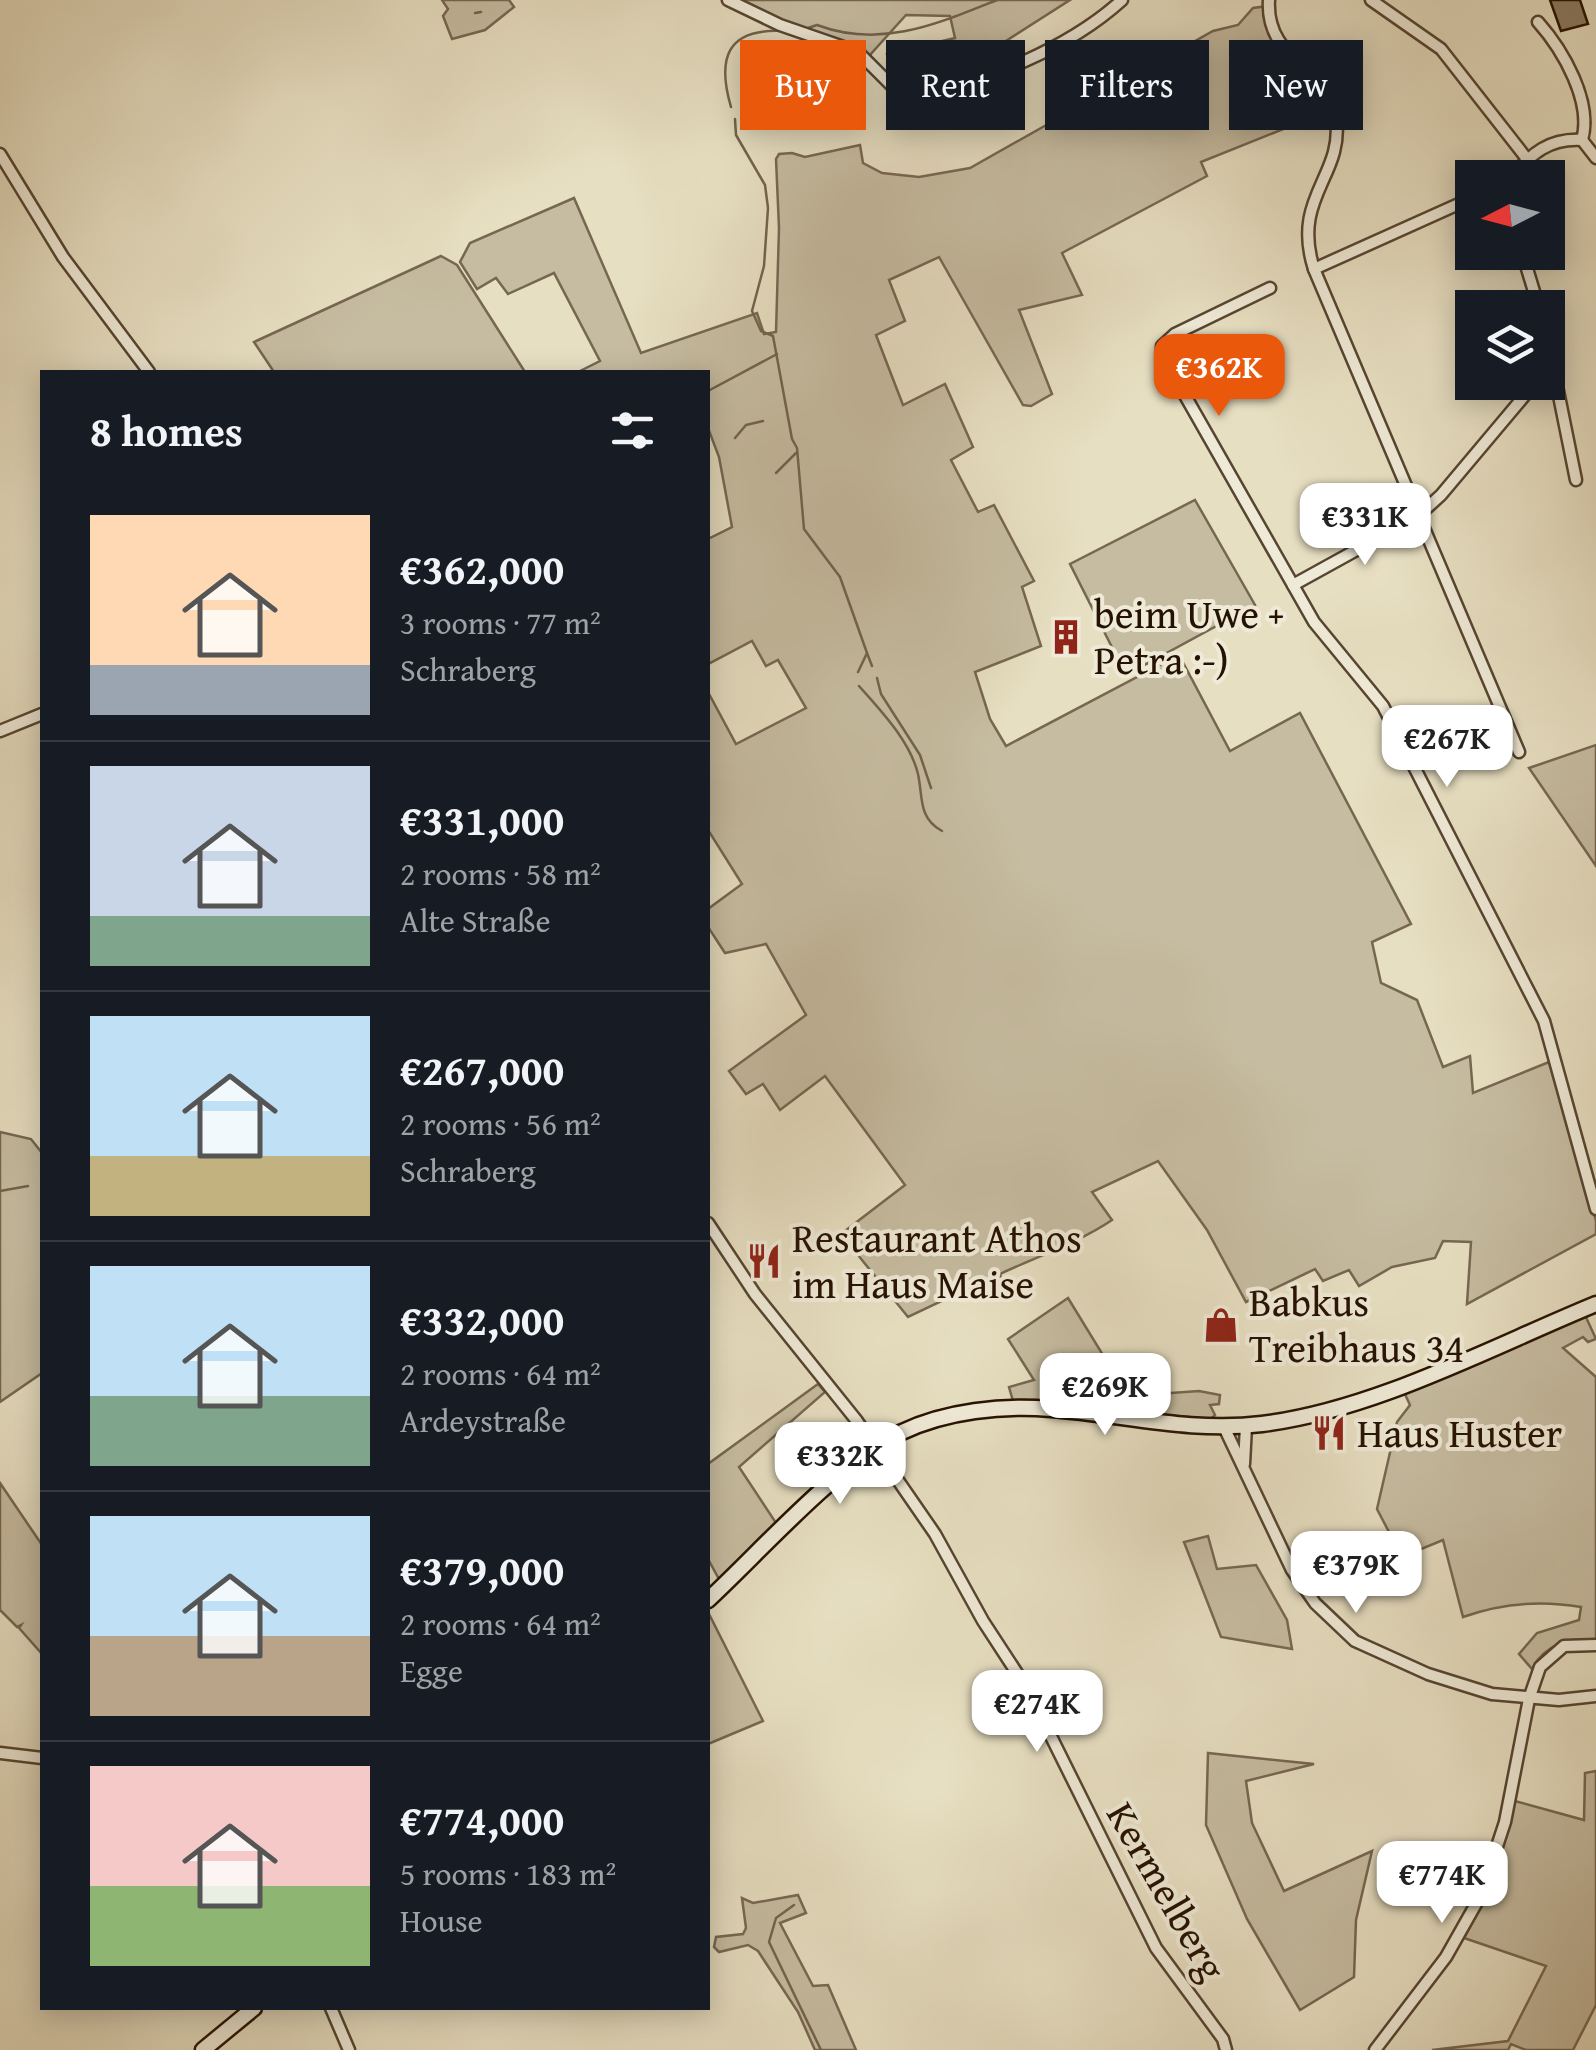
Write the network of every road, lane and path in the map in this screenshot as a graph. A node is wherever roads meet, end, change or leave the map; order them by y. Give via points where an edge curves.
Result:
1 (728, 0) edge
2 (1122, 0) edge
3 (1269, 0) edge
4 (1371, 0) edge
5 (1538, 22) dead end
6 (1582, 140) junction
7 (0, 154) edge
8 (1596, 154) edge
9 (1527, 159) joint
10 (1455, 206) edge
11 (1314, 270) junction
12 (1270, 288) dead end
13 (1251, 296) junction
14 (1257, 311) dead end
15 (148, 370) edge
16 (1521, 400) edge
17 (1560, 400) edge
18 (1576, 480) dead end
19 (1418, 516) junction
20 (1293, 586) junction
21 (40, 715) edge
22 (0, 731) edge
23 (1519, 752) dead end
24 (1596, 1209) edge
25 (710, 1226) edge
26 (1596, 1304) edge
27 (1246, 1426) junction
28 (1224, 1427) junction
29 (876, 1450) junction
30 (1244, 1464) junction
31 (710, 1598) edge
32 (1596, 1631) edge
33 (1594, 1644) edge
34 (1596, 1696) edge
35 (1529, 1699) junction
36 (0, 1753) edge
37 (40, 1758) edge
38 (252, 2010) edge
39 (332, 2010) edge
40 (1224, 2045) edge
41 (203, 2050) edge
42 (349, 2050) edge
43 (1234, 2050) edge
44 (1374, 2050) edge

1 - 2 street via 858,52 915,100 1060,44
3 - 11 street via 1277,39 1322,87 1336,118 1332,156 1306,229
4 - 9 street via 1441,49
5 - 6 street via 1562,52 1584,118
6 - 8 street
6 - 9 street via 1550,143
7 - 15 street
10 - 11 street
11 - 19 street
12 - 13 street
13 - 14 street
13 - 20 street via 1175,334 1162,355
16 - 19 street
17 - 18 street
19 - 20 street
19 - 23 street
20 - 24 street via 1382,706 1544,1021
21 - 22 street
25 - 29 street, Kermelberg
26 - 27 main road via 1341,1407
27 - 28 main road
27 - 30 street
28 - 29 main road via 1025,1408 938,1420
28 - 30 street
29 - 31 main road
29 - 40 street, Kermelberg via 1028,1690 1156,1948
30 - 35 street via 1292,1570 1356,1642 1428,1674
32 - 33 street
33 - 35 street via 1551,1653
34 - 35 street
35 - 44 street via 1505,1822 1481,1894 1446,1957
36 - 37 street
38 - 41 main road
39 - 42 street
40 - 43 street, Kermelberg

